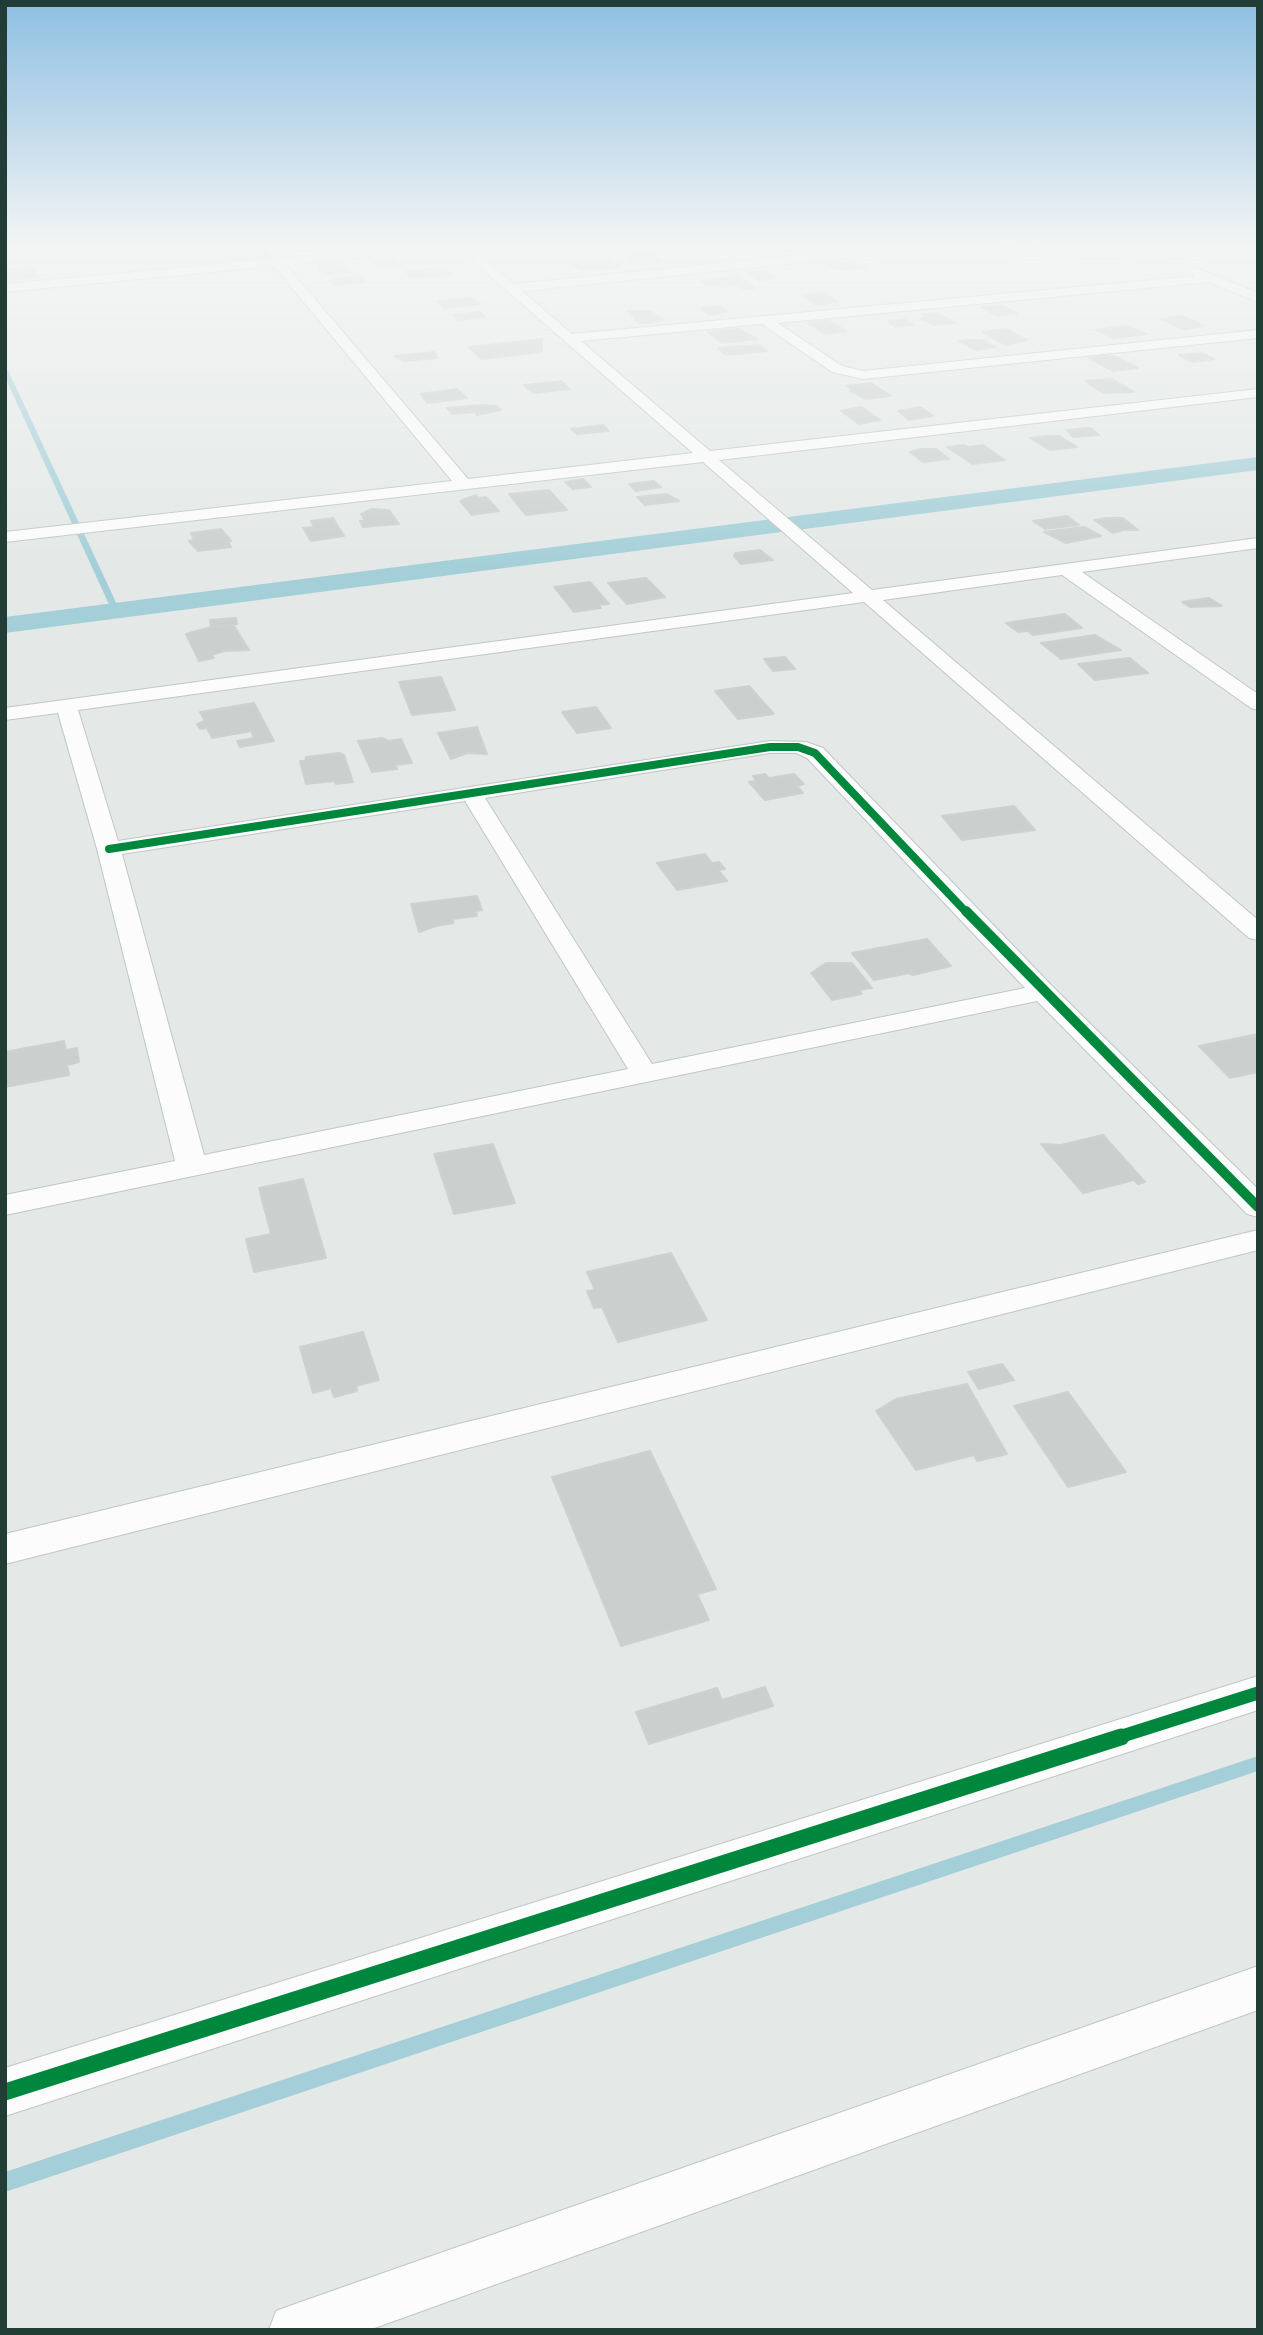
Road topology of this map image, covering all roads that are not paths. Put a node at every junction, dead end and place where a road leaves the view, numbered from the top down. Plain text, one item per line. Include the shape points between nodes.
1 (352, 352) edge
2 (586, 352) edge
3 (812, 352) edge
4 (1085, 352) edge
5 (1258, 393) edge
6 (705, 457) junction
7 (464, 485) junction
8 (5, 537) edge
9 (1258, 543) edge
10 (1065, 569) junction
11 (868, 596) junction
12 (1258, 704) edge
13 (66, 706) junction
14 (5, 714) edge
15 (471, 793) junction
16 (109, 849) junction
17 (1258, 933) edge
18 (1043, 992) junction
19 (645, 1074) junction
20 (192, 1167) junction
21 (5, 1205) edge
22 (1258, 1207) edge
23 (1258, 1240) edge
24 (5, 1549) edge
25 (1258, 1693) edge
26 (1258, 1988) edge
27 (5, 2092) edge
28 (295, 2330) edge

1 - 7 street
2 - 6 street
3 - 4 street via 837,369 863,375
5 - 6 street
6 - 7 street
6 - 11 street
7 - 8 street
9 - 10 street
10 - 11 street
10 - 12 street
11 - 13 street
11 - 17 street
13 - 14 street
13 - 16 street
15 - 16 street
15 - 18 street via 770,747 798,747 815,753
15 - 19 street
16 - 20 street
18 - 19 street
18 - 22 street
19 - 20 street
20 - 21 street
23 - 24 street
25 - 27 street
26 - 28 street

